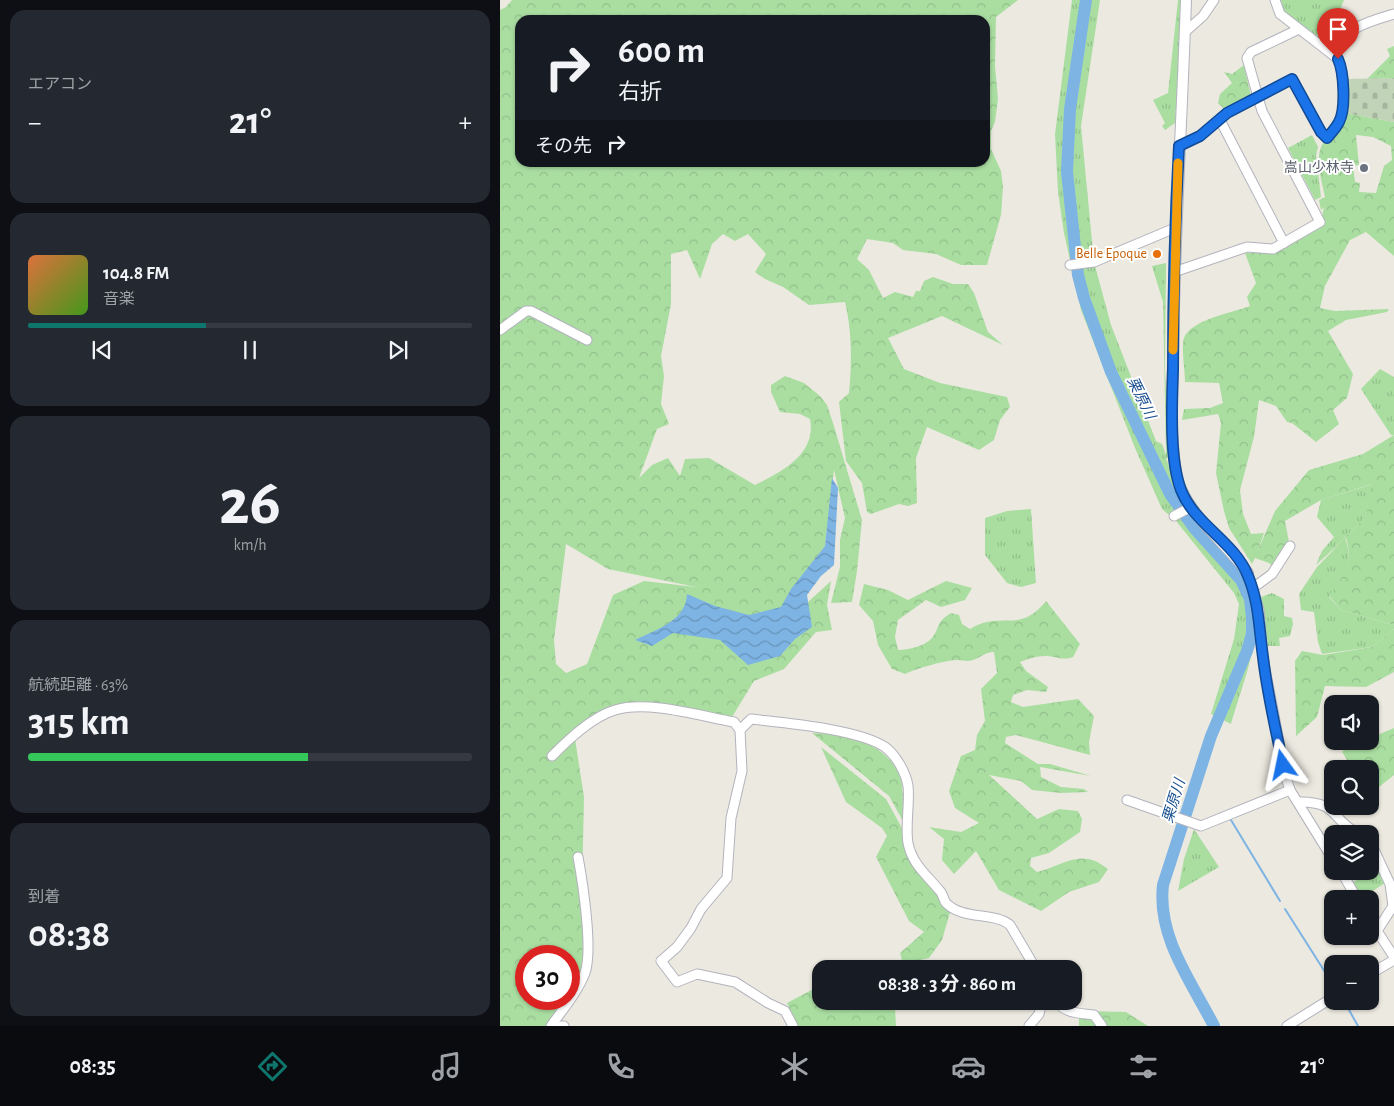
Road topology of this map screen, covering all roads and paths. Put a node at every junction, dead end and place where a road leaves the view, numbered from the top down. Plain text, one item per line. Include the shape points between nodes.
1 (1186, 0) edge
2 (1214, 0) edge
3 (1222, 0) edge
4 (1275, 0) edge
5 (1206, 10) junction
6 (1394, 14) edge
7 (1299, 29) junction
8 (1185, 32) junction
9 (1331, 53) junction
10 (1257, 97) junction
11 (1220, 120) junction
12 (1179, 146) junction
13 (1175, 228) junction
14 (1284, 243) junction
15 (1070, 265) dead end
16 (1174, 272) junction
17 (500, 330) edge
18 (587, 340) dead end
19 (1188, 508) junction
20 (1174, 516) dead end
21 (1290, 546) dead end
22 (1248, 574) joint
23 (1253, 588) junction
24 (740, 730) junction
25 (552, 756) dead end
26 (1290, 790) junction
27 (1127, 800) dead end
28 (1298, 802) junction
29 (1346, 825) edge
30 (1324, 845) edge
31 (578, 857) dead end
32 (1379, 860) edge
33 (1379, 928) edge
34 (1379, 934) edge
35 (1394, 958) edge
36 (1031, 960) edge
37 (1379, 968) edge
38 (1324, 1003) edge
39 (1040, 1010) edge
40 (1067, 1010) edge
41 (551, 1026) edge
42 (793, 1026) edge
43 (1029, 1026) edge
44 (1102, 1026) edge
45 (1287, 1026) edge

1 - 8 street
2 - 5 street
3 - 5 street
4 - 7 street via 1280,14
5 - 8 street
6 - 9 street via 1359,25 1345,35
7 - 9 street
7 - 10 street via 1251,52 1247,58
8 - 12 street
9 - 10 street via 1342,68 1343,113 1327,138 1292,79
10 - 11 street
10 - 14 street via 1320,222
11 - 12 street via 1200,136
11 - 14 street
12 - 13 street
13 - 15 street via 1086,264
13 - 16 street
14 - 16 street via 1274,249 1247,247
16 - 19 street via 1172,410 1175,461 1180,490
17 - 18 street via 526,311 531,311
19 - 20 street
19 - 22 street via 1234,554
21 - 23 street via 1272,574
22 - 23 street
23 - 26 street via 1259,610 1266,676
24 - 25 street via 734,722 672,711 646,707 616,710 599,717
24 - 36 street via 751,718 807,725 858,737 885,748 906,778 908,842 920,870 953,908 1010,924
24 - 42 street via 742,771 731,818 727,878 700,909 677,947 661,961 677,982 696,974 735,982 785,1011
26 - 27 street via 1201,826
26 - 28 street
28 - 29 street via 1320,803 1331,808
28 - 30 street
31 - 41 street via 588,962 580,985
32 - 33 street via 1390,884 1393,906
34 - 35 street
35 - 37 street
38 - 45 street
39 - 43 street
40 - 44 street via 1094,1015

